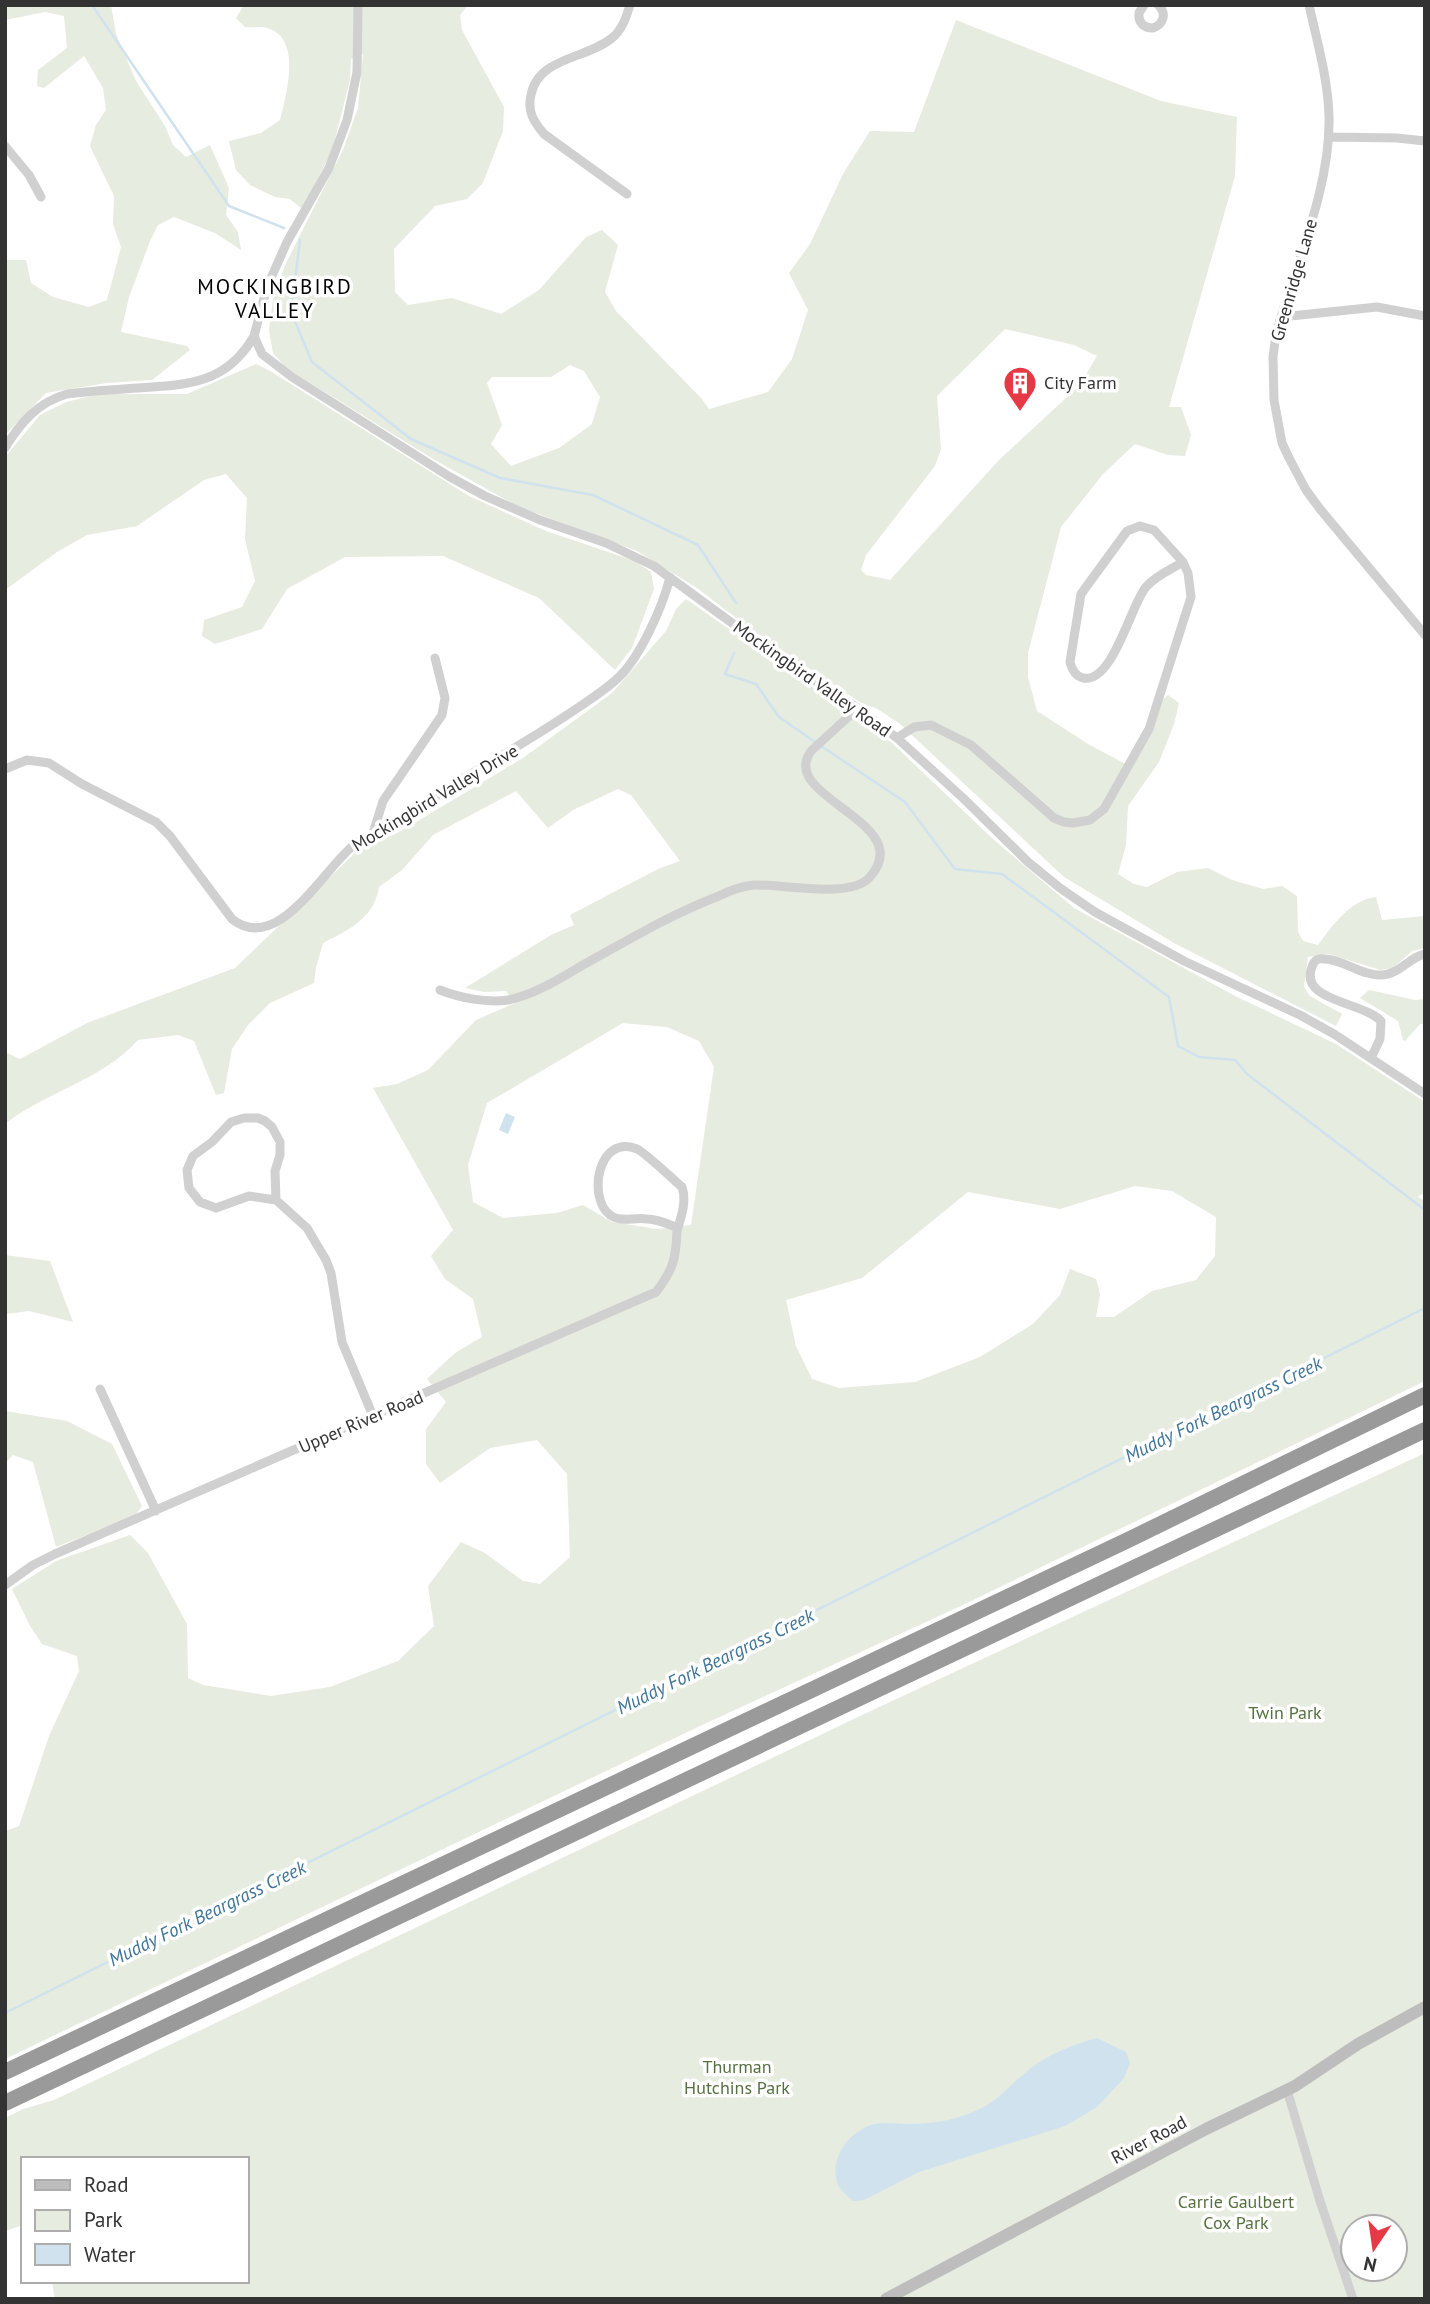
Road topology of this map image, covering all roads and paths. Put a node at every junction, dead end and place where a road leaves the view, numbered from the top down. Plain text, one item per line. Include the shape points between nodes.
1 (358, 5) edge
2 (630, 5) edge
3 (1158, 5) edge
4 (1308, 5) edge
5 (1140, 6) edge
6 (1329, 137) junction
7 (1425, 141) edge
8 (5, 146) edge
9 (627, 194) dead end
10 (41, 197) dead end
11 (1425, 316) edge
12 (1281, 317) junction
13 (254, 336) junction
14 (5, 448) edge
15 (1183, 562) junction
16 (670, 577) junction
17 (1425, 635) edge
18 (435, 658) dead end
19 (858, 708) junction
20 (897, 738) junction
21 (5, 769) edge
22 (373, 833) junction
23 (1425, 954) edge
24 (440, 990) dead end
25 (1371, 1058) junction
26 (1425, 1094) edge
27 (276, 1200) junction
28 (678, 1228) junction
29 (100, 1389) dead end
30 (1425, 1395) edge
31 (373, 1416) junction
32 (1425, 1430) edge
33 (156, 1511) junction
34 (5, 1585) edge
35 (1425, 2007) edge
36 (5, 2072) edge
37 (1287, 2090) junction
38 (5, 2104) edge
39 (886, 2299) edge
40 (1353, 2299) edge

1 - 13 street via 357,72 347,120 329,167 278,260
2 - 9 street via 624,23 610,40 542,74 529,107 544,134
3 - 5 street via 1163,19 1153,28 1140,22
4 - 6 street, Greenridge Lane via 1326,89
6 - 7 street
6 - 12 street, Greenridge Lane via 1320,192
8 - 10 street
11 - 12 street via 1377,307
12 - 17 street, Greenridge Lane via 1273,356 1274,400 1282,443 1320,509
13 - 14 street via 246,351 223,371 189,384 59,396 35,410
13 - 16 street, Mockingbird Valley Road via 262,354 292,377 450,477 519,512 632,554
15 - 15 street via 1154,530 1140,526 1127,531 1081,594 1070,662 1077,676 1094,676 1109,663 1137,599 1148,584
15 - 20 street via 1191,597 1149,729 1098,816 1081,823 1054,818 971,746 931,725 914,727
16 - 19 street, Mockingbird Valley Road via 788,664
16 - 22 street, Mockingbird Valley Drive via 641,648 603,692 395,825
18 - 22 street via 445,698 442,715 383,801
19 - 20 street, Mockingbird Valley Road
19 - 24 street via 817,745 804,766 812,783 878,843 880,860 860,885 836,890 750,886 719,895 541,988 509,999 453,996
20 - 25 street, Mockingbird Valley Road via 1060,888 1184,961 1300,1015
21 - 22 street, Mockingbird Valley Drive via 27,760 49,763 156,822 232,919 252,929 285,918 341,857
23 - 25 street via 1381,976 1328,959 1313,962 1310,981 1318,993 1374,1013 1381,1021 1380,1039
25 - 26 street, Mockingbird Valley Road
27 - 27 street via 275,1171 281,1146 272,1127 258,1118 231,1122 193,1156 187,1170 189,1188 200,1202 216,1208 249,1196
27 - 31 street via 307,1228 321,1249 331,1273 342,1342
28 - 28 street, Upper River Road via 685,1195 682,1187 638,1149 624,1146 605,1156 598,1177 601,1202 612,1217 646,1218
28 - 31 street, Upper River Road via 670,1273 656,1292
29 - 33 street
30 - 36 highway
31 - 33 street, Upper River Road
32 - 38 highway
33 - 34 street, Upper River Road via 33,1565
35 - 37 street, River Road
37 - 39 street, River Road
37 - 40 street

